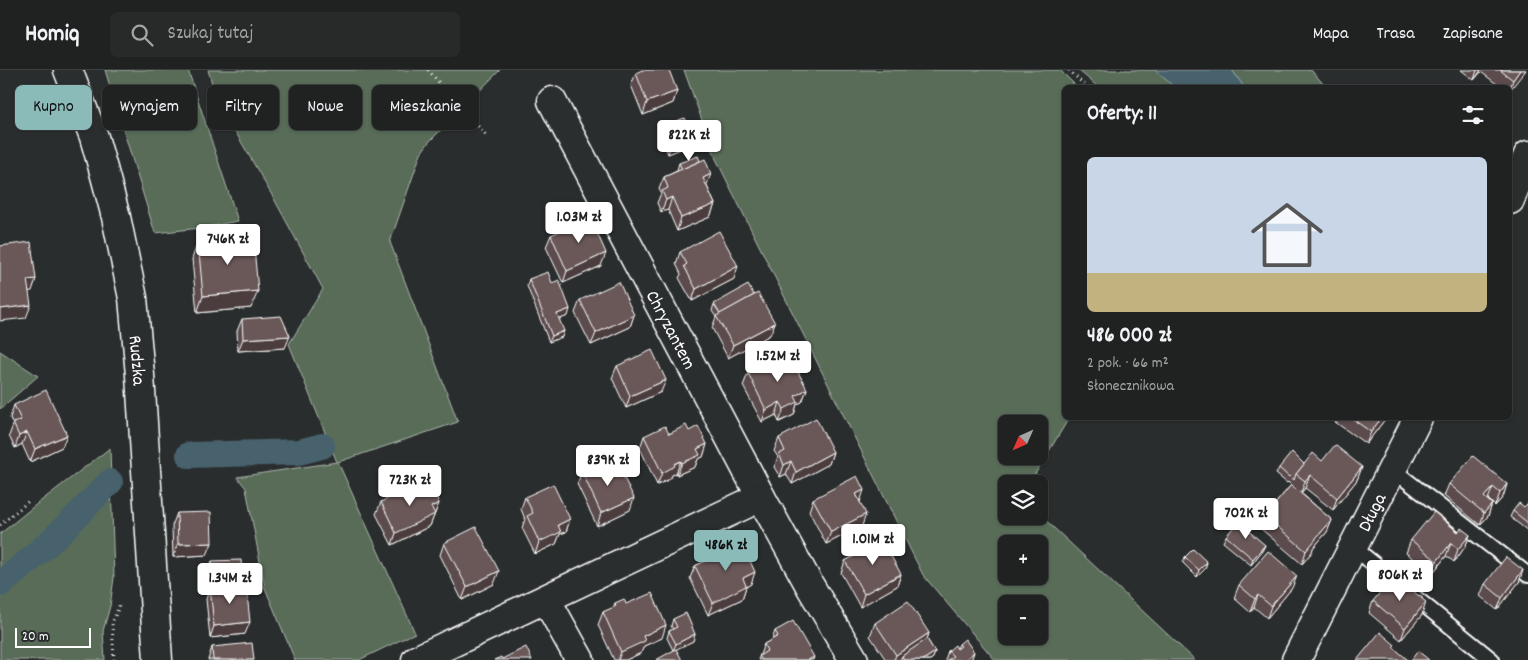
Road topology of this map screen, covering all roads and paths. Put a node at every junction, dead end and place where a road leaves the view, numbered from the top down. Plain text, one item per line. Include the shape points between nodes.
1 (68, 70) edge
2 (428, 70) edge
3 (1069, 70) edge
4 (1084, 85) edge
5 (552, 101) dead end
6 (486, 135) dead end
7 (1528, 155) edge
8 (1512, 195) edge
9 (1417, 420) edge
10 (1392, 470) junction
11 (761, 497) junction
12 (30, 500) dead end
13 (0, 525) edge
14 (1353, 547) junction
15 (1528, 575) edge
16 (546, 599) junction
17 (120, 604) dead end
18 (420, 659) edge
19 (114, 660) edge
20 (158, 660) edge
21 (580, 660) edge
22 (854, 660) edge
23 (1296, 660) edge
24 (1492, 660) edge

1 - 20 street, Rudzka via 104,172 133,298
2 - 6 path
3 - 4 path
5 - 11 street, Chryzantem
7 - 8 street
9 - 10 street, Długa
10 - 14 street, Długa
10 - 15 lane
11 - 16 street
11 - 22 street, Chryzantem
12 - 13 path
14 - 23 street, Długa
14 - 24 lane
16 - 18 street
16 - 21 street
17 - 19 path via 112,623

